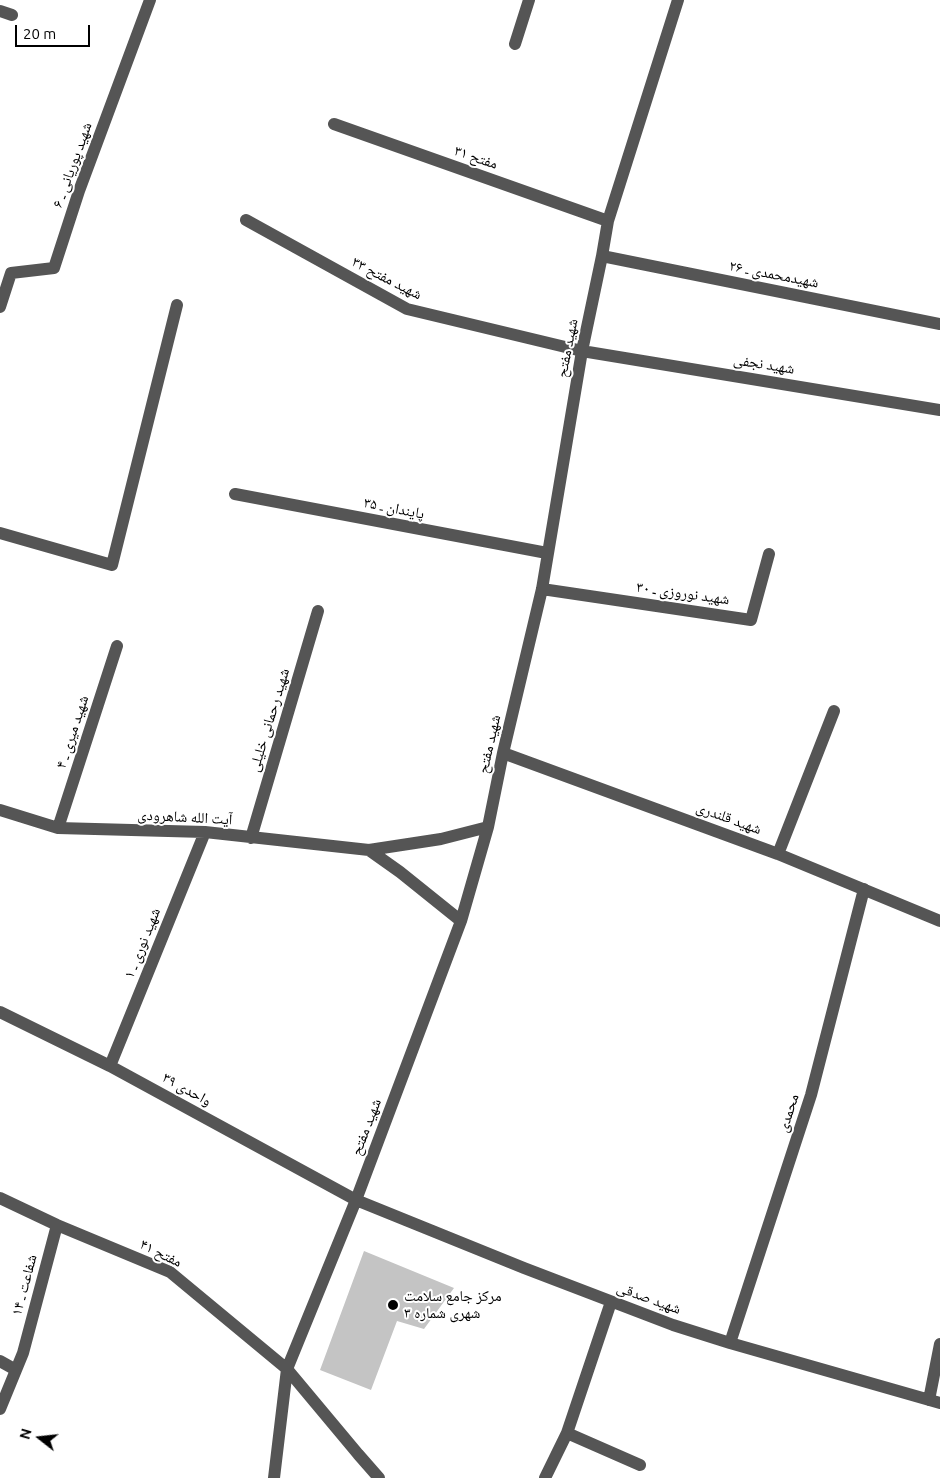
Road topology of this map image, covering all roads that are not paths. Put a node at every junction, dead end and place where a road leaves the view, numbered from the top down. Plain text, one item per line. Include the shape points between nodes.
1 (150, 0) edge
2 (529, 0) edge
3 (678, 0) edge
4 (515, 44) dead end
5 (334, 124) dead end
6 (246, 220) dead end
7 (608, 221) junction
8 (602, 256) junction
9 (177, 305) dead end
10 (0, 307) edge
11 (940, 324) edge
12 (582, 350) junction
13 (940, 410) edge
14 (235, 494) dead end
15 (0, 533) edge
16 (547, 553) junction
17 (769, 554) dead end
18 (542, 589) junction
19 (318, 611) dead end
20 (117, 646) dead end
21 (834, 711) dead end
22 (503, 753) junction
23 (0, 810) edge
24 (488, 827) junction
25 (58, 828) junction
26 (205, 832) junction
27 (251, 838) junction
28 (369, 850) junction
29 (778, 854) junction
30 (864, 889) junction
31 (461, 921) junction
32 (940, 921) edge
33 (0, 1012) edge
34 (110, 1066) junction
35 (0, 1198) edge
36 (356, 1200) junction
37 (57, 1224) junction
38 (611, 1302) junction
39 (730, 1342) junction
40 (940, 1344) edge
41 (0, 1361) edge
42 (287, 1369) junction
43 (16, 1370) junction
44 (934, 1401) edge
45 (0, 1409) edge
46 (567, 1433) junction
47 (640, 1465) dead end
48 (274, 1478) edge
49 (379, 1478) edge
50 (545, 1478) edge

1 - 10 street, شهید پوریانی ـ ۶ via 54,268 11,273
2 - 4 street
3 - 7 street, شهید مفتح
5 - 7 street, مفتح ۳۱
6 - 12 street, شهید مفتح ۳۳ via 407,309
7 - 8 street, شهید مفتح
8 - 11 street, شهیدمحمدی ـ ۲۶
8 - 12 street, شهید مفتح
9 - 15 street via 112,565
12 - 13 street, شهید نجفی
12 - 16 street, شهید مفتح
14 - 16 street, پایندان ـ ۳۵
16 - 18 street, شهید مفتح
17 - 18 street, شهید نوروزی ـ ۳۰ via 751,620
18 - 22 street, شهید مفتح
19 - 27 street, شهید رحمانی خلیلی
20 - 25 street, شهید میری ـ ۴
21 - 29 street
22 - 24 street, شهید مفتح
22 - 29 street, شهید قلندری
23 - 25 street, آیت الله شاهرودی
24 - 28 street
24 - 31 street, شهید مفتح
25 - 26 street, آیت الله شاهرودی
26 - 27 street, آیت الله شاهرودی
26 - 34 street, شهید نوری ـ ۱
27 - 28 street, آیت الله شاهرودی
28 - 31 street
29 - 30 street, شهید قلندری
30 - 32 street, شهید قلندری
30 - 39 street, محمدی via 811,1095
31 - 36 street, شهید مفتح
33 - 34 street, واحدی ۳۹
34 - 36 street, واحدی ۳۹
35 - 37 street, مفتح ۴۱
36 - 38 street, شهید صدقی
36 - 42 street, شهید مفتح
37 - 42 street, مفتح ۴۱ via 170,1272
37 - 43 street, شفاعت ـ ۱۴
38 - 39 street, شهید صدقی
38 - 46 street
39 - 44 street, شهید صدقی
40 - 44 street
41 - 43 street
42 - 48 street, شهید مفتح
42 - 49 street, مفتح ۴۱
43 - 45 street, شفاعت ـ ۱۴
46 - 47 street
46 - 50 street

